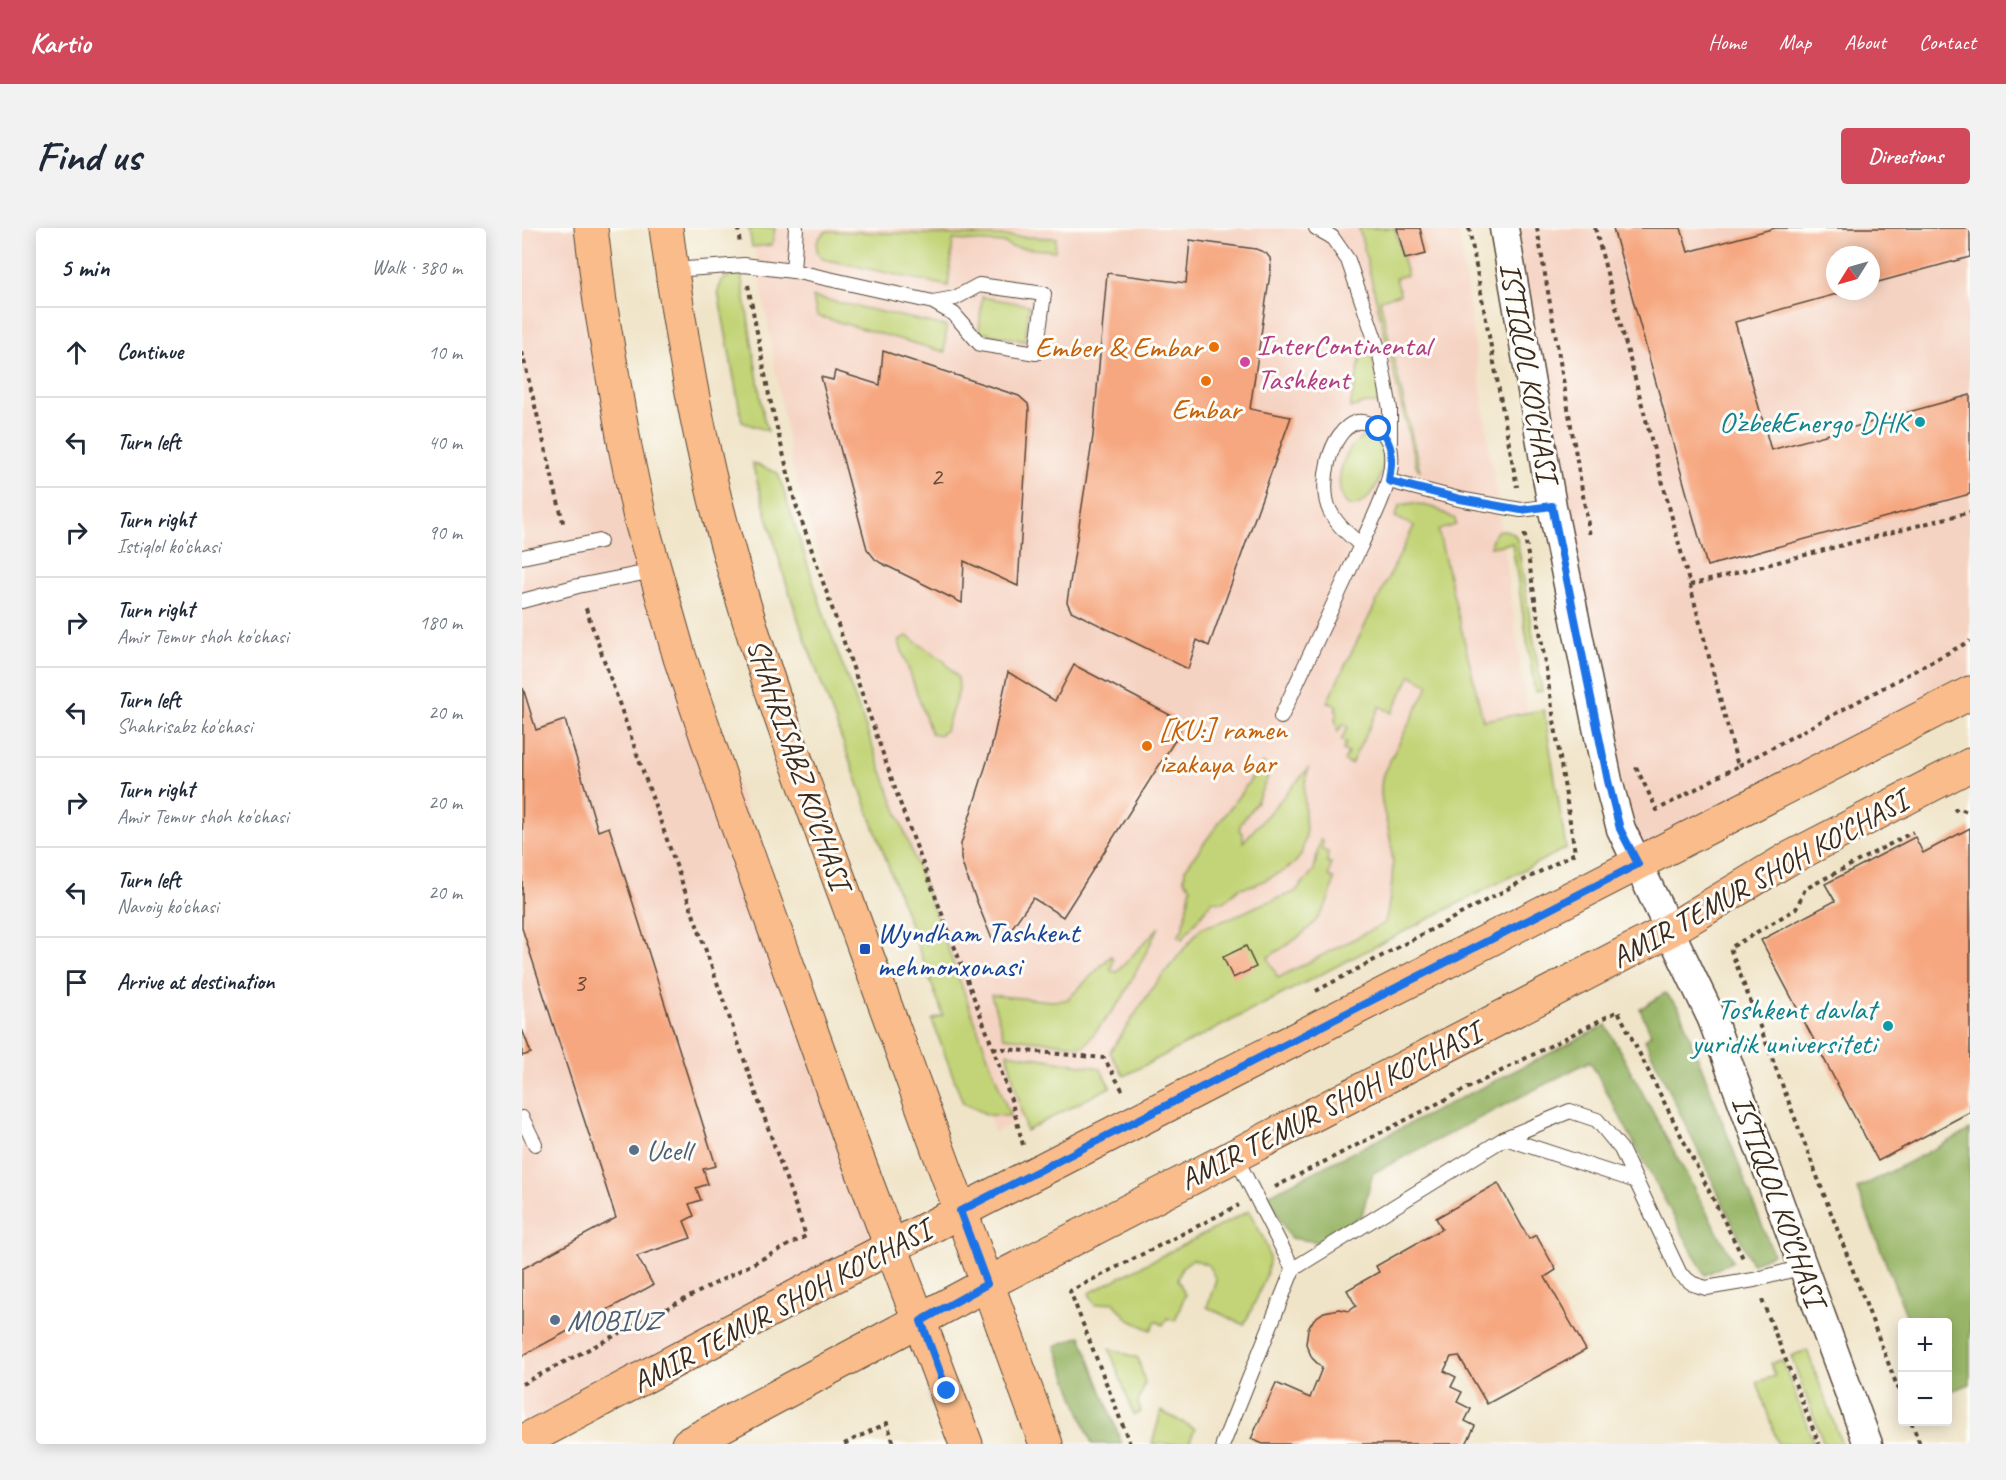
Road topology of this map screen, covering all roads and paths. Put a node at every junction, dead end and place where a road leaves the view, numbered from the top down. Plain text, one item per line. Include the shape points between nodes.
1 (591, 228) edge
2 (666, 228) edge
3 (738, 228) edge
4 (796, 228) edge
5 (1316, 228) edge
6 (1469, 228) edge
7 (1504, 228) edge
8 (1537, 228) edge
9 (1595, 228) edge
10 (744, 265) junction
11 (672, 270) junction
12 (793, 272) junction
13 (933, 302) junction
14 (522, 352) edge
15 (524, 368) edge
16 (1390, 442) junction
17 (1389, 481) junction
18 (1552, 506) junction
19 (1521, 510) junction
20 (1970, 512) edge
21 (600, 541) dead end
22 (1591, 543) dead end
23 (1361, 545) junction
24 (569, 546) junction
25 (522, 557) edge
26 (654, 571) junction
27 (1690, 585) junction
28 (578, 586) junction
29 (522, 601) edge
30 (1970, 641) edge
31 (1970, 693) edge
32 (1281, 717) dead end
33 (1633, 761) dead end
34 (1970, 765) edge
35 (1738, 766) junction
36 (1970, 813) edge
37 (1948, 814) dead end
38 (1917, 830) dead end
39 (1575, 853) dead end
40 (1638, 864) junction
41 (1670, 930) junction
42 (993, 1048) junction
43 (1124, 1094) dead end
44 (522, 1118) edge
45 (1505, 1138) junction
46 (535, 1144) dead end
47 (1023, 1147) dead end
48 (1235, 1156) junction
49 (1636, 1181) junction
50 (1256, 1197) junction
51 (960, 1211) junction
52 (892, 1247) junction
53 (1803, 1267) junction
54 (1293, 1269) junction
55 (1754, 1280) junction
56 (987, 1284) junction
57 (921, 1321) junction
58 (522, 1384) edge
59 (1898, 1389) edge
60 (1913, 1426) edge
61 (522, 1442) edge
62 (688, 1444) edge
63 (844, 1444) edge
64 (894, 1444) edge
65 (966, 1444) edge
66 (1046, 1444) edge
67 (1130, 1444) edge
68 (1223, 1444) edge
69 (1819, 1444) edge
70 (1868, 1444) edge
71 (1920, 1444) edge

1 - 26 main road via 625,447
2 - 11 main road, SHAHRISABZ KO'CHASI
3 - 10 path
4 - 12 lane
5 - 16 lane via 1332,237 1348,260 1380,354 1390,409
6 - 19 path
7 - 18 street, ISTIQLOL KO'CHASI
8 - 22 path
9 - 27 path
10 - 11 lane
10 - 12 lane
10 - 42 path via 769,396 795,502 904,814
11 - 51 main road, SHAHRISABZ KO'CHASI via 699,431 755,638
12 - 13 lane
13 - 13 lane via 954,314 980,344 1036,353 1044,294 979,285 955,298
14 - 15 path
15 - 24 path
16 - 17 lane
16 - 23 lane via 1379,429 1357,422 1344,429 1332,449 1325,486 1328,508
17 - 19 lane
17 - 23 lane
18 - 19 lane
18 - 40 street, ISTIQLOL KO'CHASI via 1608,781 1620,829
19 - 39 path
20 - 27 path
21 - 24 lane
23 - 32 lane
24 - 25 lane
26 - 28 lane
26 - 52 main road via 726,794
27 - 35 path
28 - 29 lane
28 - 58 path via 806,1236
30 - 35 path
31 - 40 main road, AMIR TEMUR SHOH KO'CHASI
33 - 35 path via 1657,810
34 - 41 main road, AMIR TEMUR SHOH KO'CHASI via 1788,859
36 - 37 path via 1958,808
38 - 59 path via 1805,889 1796,909 1730,948
40 - 41 street, ISTIQLOL KO‘CHASI
40 - 51 main road, AMIR TEMUR SHOH KO'CHASI
41 - 48 main road, AMIR TEMUR SHOH KO'CHASI
41 - 53 street, ISTIQLOL KO‘CHASI via 1712,1019
42 - 43 path via 1104,1058
42 - 47 path
44 - 46 lane
45 - 49 lane
45 - 49 lane via 1570,1111 1596,1120 1621,1149
45 - 54 lane
48 - 50 lane
48 - 56 main road, AMIR TEMUR SHOH KO'CHASI
49 - 55 lane via 1680,1274 1706,1288
50 - 54 lane
50 - 55 path via 1618,1011
50 - 67 path via 1070,1291
51 - 52 main road, AMIR TEMUR SHOH KO'CHASI
51 - 56 main road, SHAHRISABZ KO'CHASI
52 - 57 main road
52 - 61 main road, AMIR TEMUR SHOH KO'CHASI
53 - 55 lane
53 - 70 street, ISTIQLOL KO‘CHASI
54 - 68 lane
55 - 69 path
56 - 57 main road, AMIR TEMUR SHOH KO'CHASI
56 - 66 main road, SHAHRISABZ KO'CHASI
57 - 62 main road, AMIR TEMUR SHOH KO'CHASI
57 - 65 main road
60 - 71 path
63 - 64 path via 887,1423

